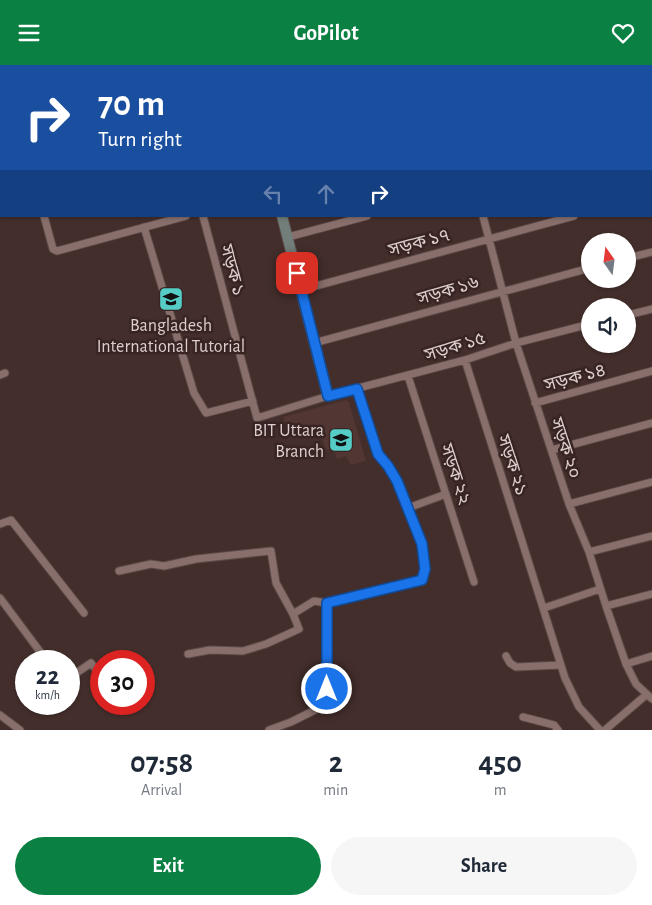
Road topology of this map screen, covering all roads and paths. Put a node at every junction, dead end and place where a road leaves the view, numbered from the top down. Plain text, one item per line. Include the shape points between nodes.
1 (44, 217) edge
2 (182, 217) edge
3 (203, 217) edge
4 (282, 217) edge
5 (363, 217) edge
6 (483, 217) edge
7 (570, 217) edge
8 (144, 227) junction
9 (288, 237) junction
10 (488, 239) junction
11 (652, 252) edge
12 (636, 256) edge
13 (581, 270) edge
14 (302, 290) junction
15 (503, 290) junction
16 (652, 309) edge
17 (636, 313) edge
18 (581, 326) edge
19 (314, 343) junction
20 (516, 343) junction
21 (465, 360) junction
22 (652, 371) edge
23 (408, 376) junction
24 (357, 389) junction
25 (328, 396) junction
26 (253, 401) junction
27 (535, 403) junction
28 (258, 417) joint
29 (652, 423) edge
30 (552, 450) junction
31 (652, 482) edge
32 (446, 494) junction
33 (569, 504) junction
34 (408, 508) junction
35 (0, 524) edge
36 (652, 536) edge
37 (589, 552) junction
38 (118, 571) dead end
39 (474, 582) dead end
40 (600, 589) junction
41 (652, 594) edge
42 (0, 598) edge
43 (327, 603) junction
44 (606, 606) junction
45 (544, 608) junction
46 (84, 613) dead end
47 (293, 614) junction
48 (39, 650) edge
49 (188, 654) dead end
50 (506, 656) dead end
51 (652, 656) edge
52 (626, 664) junction
53 (561, 665) junction
54 (649, 697) edge
55 (0, 715) edge
56 (523, 717) dead end
57 (20, 730) edge
58 (269, 730) edge
59 (558, 730) edge
60 (600, 730) edge
61 (605, 730) edge

1 - 8 street via 55,251
2 - 8 street
3 - 26 street, সড়ক ১
4 - 9 street
5 - 9 street
6 - 10 street, সড়ক ২০
7 - 10 street, সড়ক ১৭
8 - 26 street via 194,393 206,413
9 - 14 street
10 - 14 street, সড়ক ১৭
10 - 15 street, সড়ক ২০
11 - 12 street
13 - 15 street, সড়ক ১৬
14 - 19 street
15 - 19 street, সড়ক ১৬
15 - 20 street, সড়ক ২০
16 - 17 street
18 - 20 street, সড়ক ১৫
19 - 25 street
20 - 21 street, সড়ক ১৫
20 - 27 street, সড়ক ২০
21 - 23 street, সড়ক ১৫
21 - 45 street, সড়ক ২১
22 - 27 street, সড়ক ১৪
23 - 24 street, সড়ক ১৫
23 - 32 street, সড়ক ২২
24 - 25 street, সড়ক ১৫
24 - 34 street via 378,454 397,481
25 - 28 street, সড়ক ১৫
26 - 28 street, সড়ক ১
27 - 30 street, সড়ক ২০
29 - 30 street
30 - 33 street, সড়ক ২০
31 - 33 street
32 - 34 street
32 - 39 street, সড়ক ২২
33 - 37 street, সড়ক ২০
34 - 43 street via 422,544 425,569 422,580
35 - 46 street via 11,520
36 - 37 street
37 - 40 street, সড়ক ২০
38 - 47 street via 151,564 164,566 271,551 276,583
40 - 44 street, সড়ক ২০
40 - 45 street
41 - 44 street
42 - 48 street
43 - 47 street via 314,601
43 - 58 street via 327,704 291,723
44 - 52 street, সড়ক ২০
45 - 53 street, সড়ক ২১
47 - 49 street via 299,629 266,644 243,651 210,650
50 - 53 street via 516,667
51 - 52 street
52 - 54 street, সড়ক ২০ via 636,684
53 - 60 street, সড়ক ২১ via 579,707
54 - 61 street
55 - 57 street
56 - 59 street via 554,725

